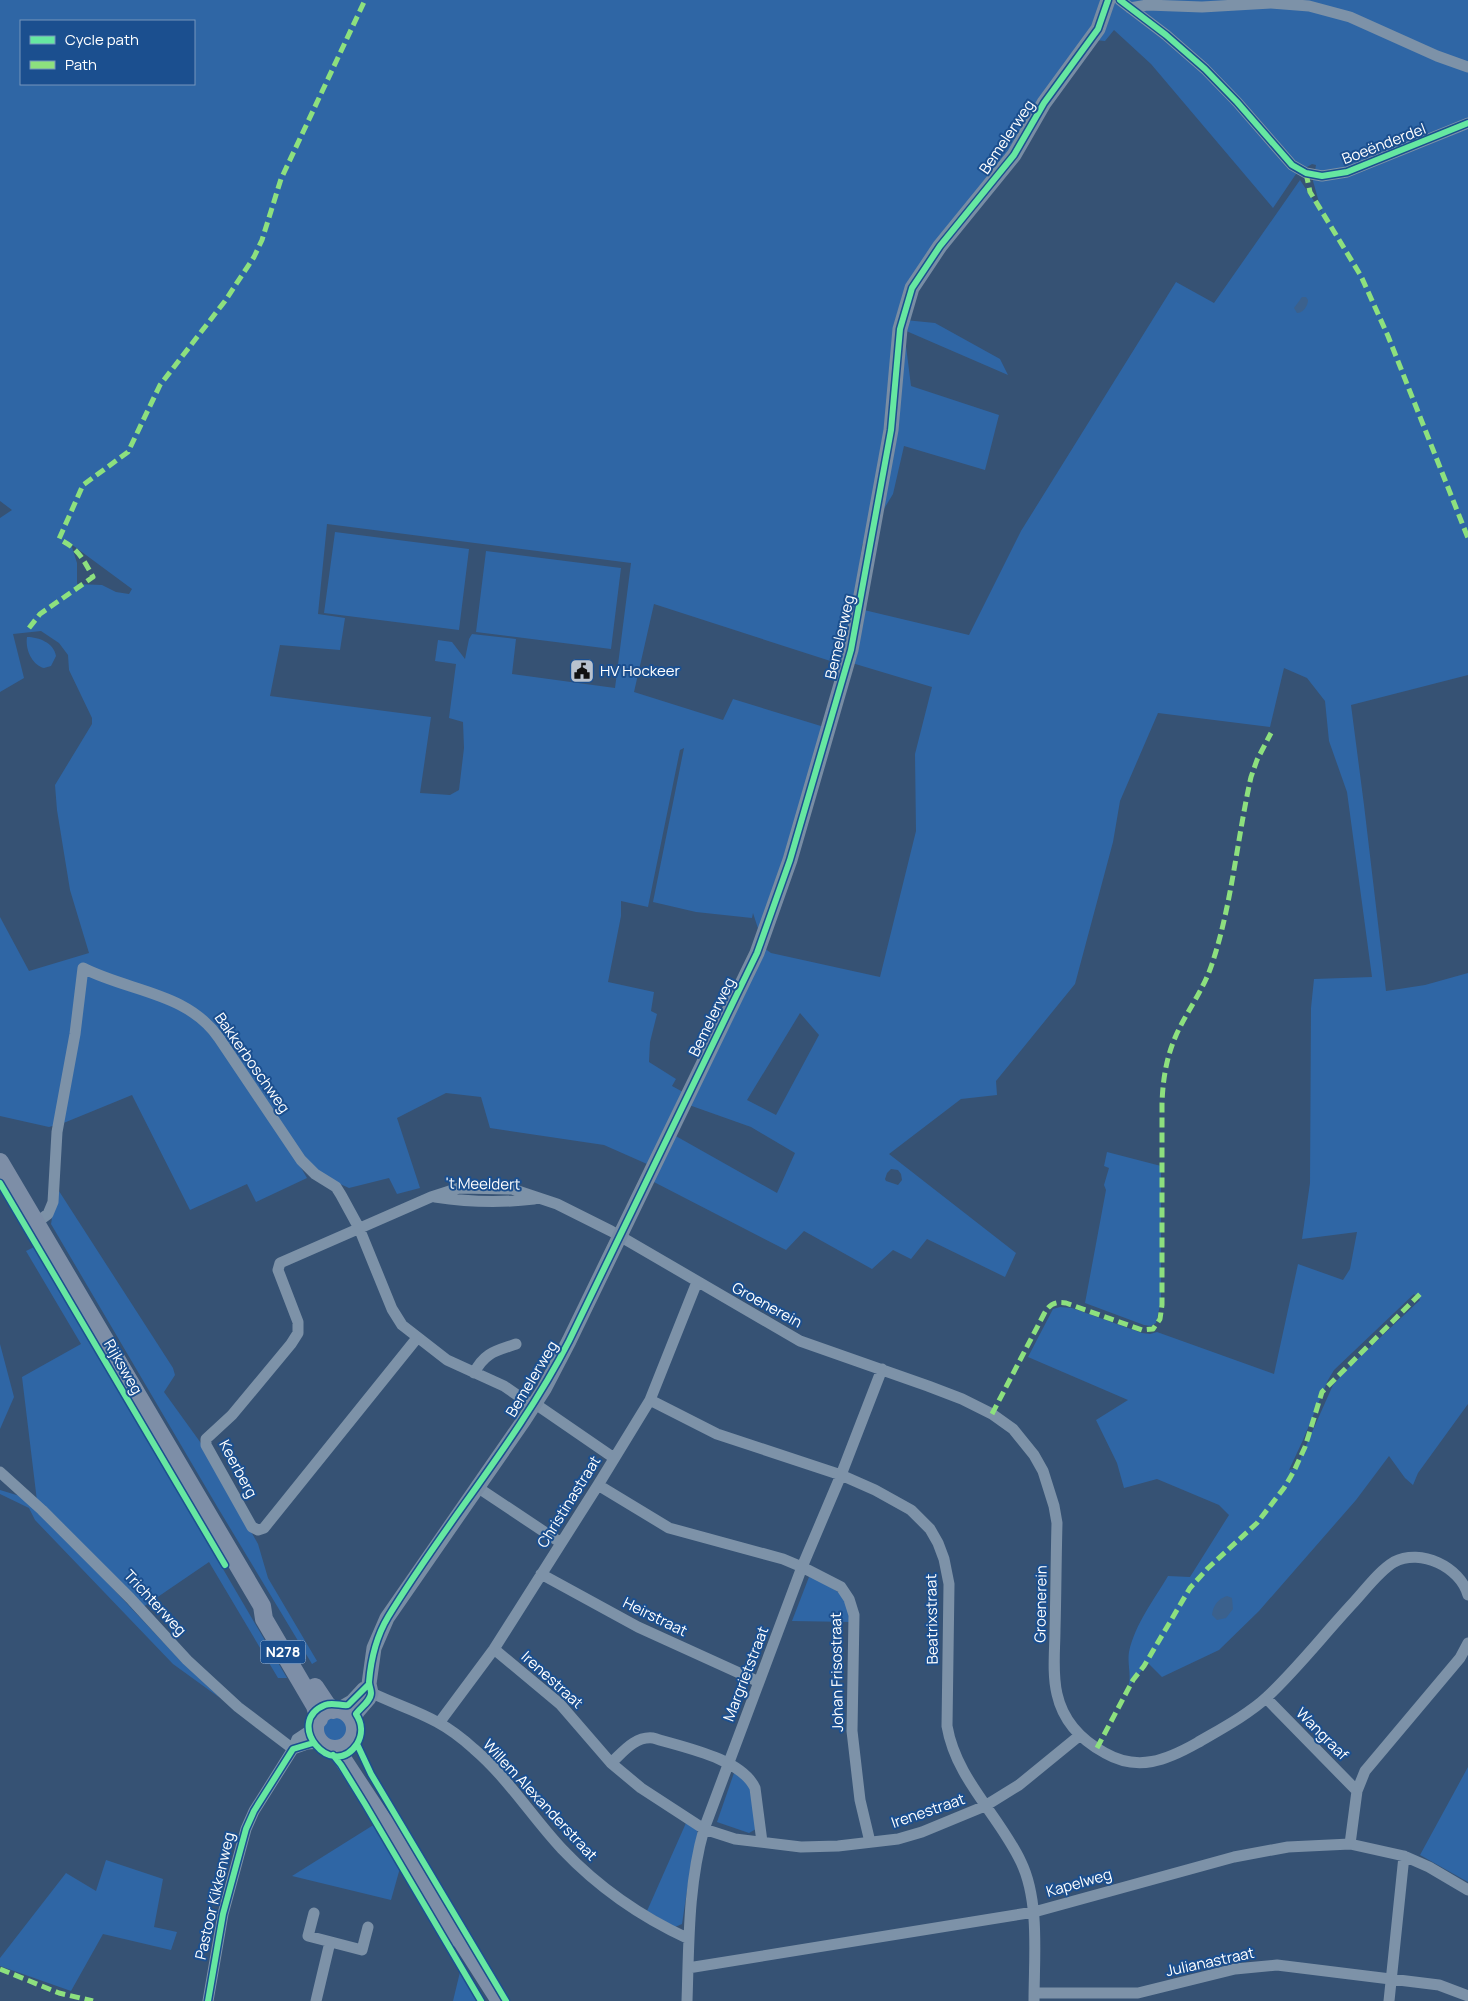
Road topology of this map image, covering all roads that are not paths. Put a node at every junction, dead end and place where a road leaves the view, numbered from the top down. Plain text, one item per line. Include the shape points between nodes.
1 (1108, 0) edge
2 (1120, 0) edge
3 (1130, 8) junction
4 (1468, 67) edge
5 (1468, 123) edge
6 (0, 1162) edge
7 (36, 1223) junction
8 (359, 1228) junction
9 (620, 1236) junction
10 (697, 1282) junction
11 (417, 1338) junction
12 (516, 1344) dead end
13 (882, 1368) junction
14 (474, 1373) junction
15 (650, 1400) junction
16 (534, 1405) junction
17 (614, 1458) junction
18 (0, 1472) edge
19 (841, 1475) junction
20 (598, 1485) junction
21 (477, 1487) junction
22 (561, 1543) junction
23 (802, 1567) junction
24 (541, 1574) junction
25 (1468, 1595) edge
26 (1468, 1643) edge
27 (494, 1648) junction
28 (759, 1682) junction
29 (368, 1689) junction
30 (1266, 1698) junction
31 (353, 1723) joint
32 (439, 1723) junction
33 (330, 1728) junction
34 (1079, 1736) junction
35 (293, 1750) junction
36 (611, 1763) junction
37 (728, 1763) junction
38 (1357, 1791) junction
39 (985, 1806) junction
40 (704, 1829) junction
41 (762, 1842) junction
42 (870, 1842) junction
43 (1350, 1844) junction
44 (1404, 1856) junction
45 (1468, 1890) edge
46 (1034, 1912) junction
47 (314, 1913) dead end
48 (368, 1926) dead end
49 (456, 1937) junction
50 (689, 1939) junction
51 (330, 1942) junction
52 (688, 1968) junction
53 (1392, 1979) junction
54 (1468, 1996) edge
55 (1034, 1997) edge
56 (208, 2001) edge
57 (316, 2001) edge
58 (490, 2001) edge
59 (500, 2001) edge
60 (687, 2001) edge
61 (1389, 2001) edge

1 - 9 street, Bemelerweg via 1098,30 1055,88 1014,155 940,246 909,296 900,329 887,452 852,650 793,851 757,953
2 - 3 street
3 - 4 street via 1271,3 1309,6 1350,17
3 - 5 street, Boeënderdel via 1186,52 1221,85 1289,162 1306,173 1322,176 1347,172
6 - 7 main road, Rijksweg / N278
7 - 8 street, Bakkerboschweg via 48,1214 53,1202 57,1132 83,968 174,1001 204,1020 301,1160 336,1188
7 - 33 main road, Rijksweg / N278 via 262,1606 264,1619
8 - 9 street, 't Meeldert via 431,1197 503,1201 536,1198 557,1204
8 - 11 street, Bakkerboschweg via 397,1318
8 - 11 street, Keerberg via 280,1263 278,1270 298,1322 298,1333 241,1405 206,1439 206,1446 252,1527 264,1528
9 - 10 street, Groenerein
9 - 16 street, Bemelerweg
10 - 13 street, Groenerein via 800,1341
10 - 15 street, Christinastraat
11 - 14 street, Bakkerboschweg via 447,1360
12 - 14 street via 489,1354
13 - 19 street, Margrietstraat
13 - 34 street, Groenerein via 992,1414 1013,1429 1043,1471 1057,1523 1056,1692 1066,1719
14 - 16 street, Bakkerboschweg via 504,1386
15 - 17 street, Christinastraat
15 - 19 street, Beatrixstraat via 717,1434
16 - 17 street, Bemelerweg
16 - 21 street, Bemelerweg
17 - 20 street, Christinastraat
18 - 35 street, Trichterweg via 130,1598 187,1660 238,1707
19 - 23 street, Margrietstraat
19 - 39 street, Beatrixstraat via 911,1510 930,1529 938,1543 948,1584 950,1740 963,1773
20 - 22 street, Christinastraat
20 - 23 street, Johan Frisostraat via 669,1528 784,1559
21 - 22 street
21 - 29 street, Bemelerweg via 384,1625 374,1648
22 - 24 street, Christinastraat
23 - 28 street, Margrietstraat
23 - 42 street, Johan Frisostraat via 841,1587 854,1615 852,1731 860,1800
24 - 27 street, Christinastraat
24 - 28 street, Heirstraat via 638,1627
25 - 30 street, Groenerein via 1458,1576 1446,1567 1428,1559 1409,1558 1394,1562
26 - 38 street via 1460,1658 1365,1771
27 - 32 street, Christinastraat
27 - 36 street, Irenestraat via 560,1704
28 - 37 street, Margrietstraat
29 - 31 street, Bemelerweg via 369,1698 357,1712
29 - 32 street, Willem Alexanderstraat
29 - 33 street
30 - 34 street, Groenerein via 1223,1728 1160,1761 1136,1763 1114,1759
30 - 38 street, Wangraaf
31 - 33 main road via 354,1731
32 - 50 street, Willem Alexanderstraat via 493,1767 562,1849 593,1879 644,1916
33 - 35 street, Pastoor Kikkenweg via 296,1740
33 - 49 main road, Rijksweg / N278
34 - 39 street, Irenestraat via 1019,1784
35 - 56 street, Pastoor Kikkenweg via 246,1829 223,1914
36 - 37 street via 638,1739 646,1737
36 - 40 street, Irenestraat
37 - 40 street, Margrietstraat
37 - 41 street via 752,1781
38 - 43 street
39 - 42 street, Irenestraat via 922,1832
39 - 46 street, Beatrixstraat via 1021,1862 1027,1875
40 - 41 street, Irenestraat via 735,1839
40 - 50 street, Margrietstraat via 697,1854
41 - 42 street, Irenestraat via 801,1847
43 - 44 street, Kapelweg
43 - 46 street, Kapelweg via 1288,1847 1234,1857
44 - 45 street, Kapelweg
44 - 53 street
46 - 52 street, Kapelweg
46 - 55 street, Beatrixstraat
47 - 51 street via 308,1936
48 - 51 street via 362,1950
49 - 58 main road, Rijksweg / N278 via 456,1943
49 - 59 main road, Rijksweg / N278
50 - 52 street, Margrietstraat
51 - 57 street
52 - 60 street, Margrietstraat
53 - 54 street, Julianastraat via 1439,1985
53 - 55 street, Julianastraat via 1277,1965 1235,1969 1138,1993
53 - 61 street

